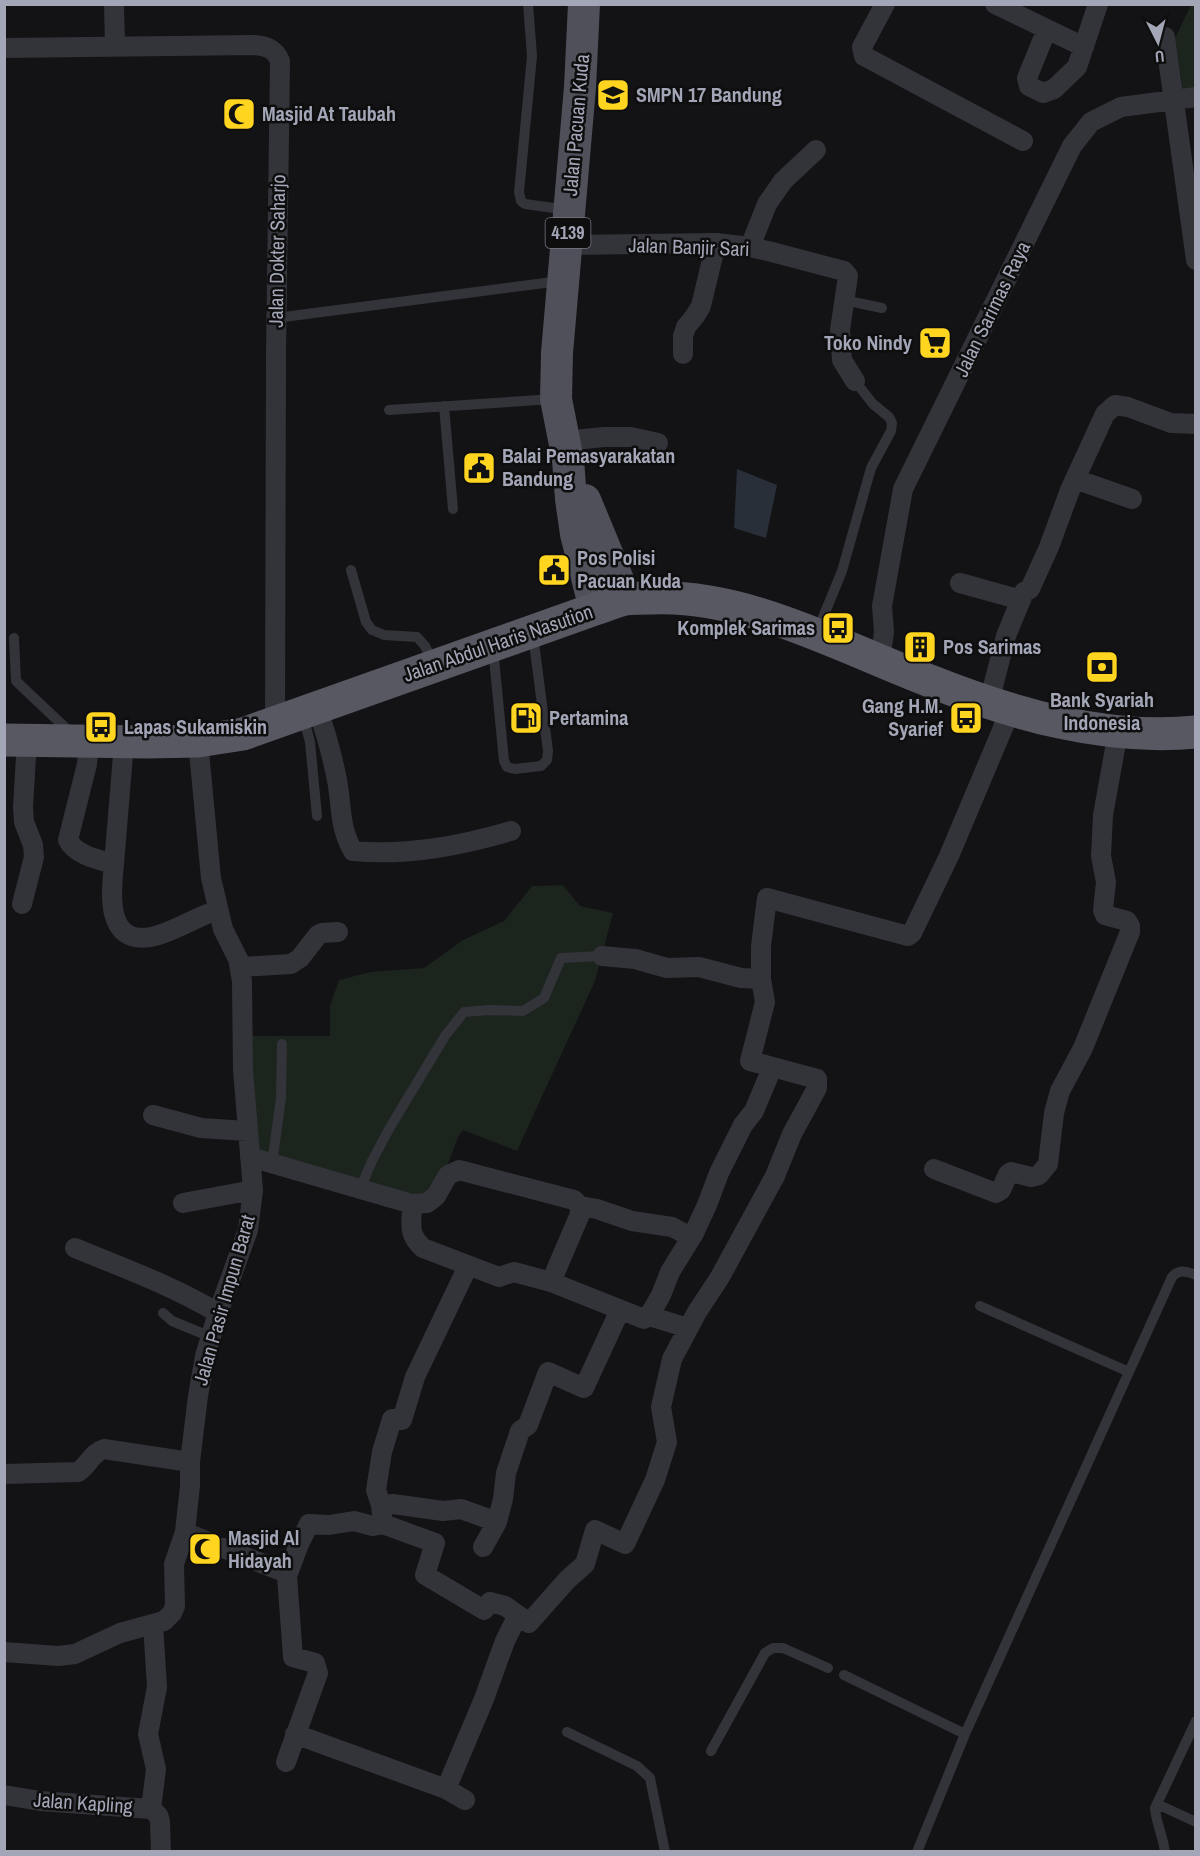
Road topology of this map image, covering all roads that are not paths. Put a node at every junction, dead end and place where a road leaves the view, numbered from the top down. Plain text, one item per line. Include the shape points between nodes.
1 (114, 4) edge
2 (528, 4) edge
3 (584, 4) edge
4 (885, 4) edge
5 (995, 4) edge
6 (1098, 4) edge
7 (1047, 29) junction
8 (1165, 37) dead end
9 (115, 46) junction
10 (1084, 47) junction
11 (4, 48) edge
12 (1196, 96) edge
13 (1173, 99) junction
14 (1023, 141) dead end
15 (816, 150) dead end
16 (569, 210) junction
17 (716, 243) junction
18 (567, 245) junction
19 (750, 247) junction
20 (1196, 260) edge
21 (563, 280) junction
22 (844, 300) junction
23 (882, 308) dead end
24 (276, 318) junction
25 (683, 354) dead end
26 (855, 381) joint
27 (556, 399) junction
28 (444, 406) junction
29 (389, 410) dead end
30 (1196, 424) edge
31 (658, 443) dead end
32 (923, 449) junction
33 (566, 451) junction
34 (1075, 479) junction
35 (1132, 499) dead end
36 (453, 509) dead end
37 (351, 570) dead end
38 (960, 583) dead end
39 (626, 599) junction
40 (1021, 600) junction
41 (595, 609) junction
42 (532, 631) junction
43 (816, 634) junction
44 (14, 638) dead end
45 (492, 645) junction
46 (882, 647) junction
47 (434, 665) junction
48 (1000, 705) junction
49 (298, 715) junction
50 (1118, 732) junction
51 (1196, 732) edge
52 (16, 740) edge
53 (198, 741) junction
54 (84, 742) junction
55 (124, 743) junction
56 (317, 816) dead end
57 (511, 831) dead end
58 (114, 864) junction
59 (22, 904) dead end
60 (207, 914) dead end
61 (338, 932) dead end
62 (602, 956) joint
63 (240, 967) junction
64 (761, 979) junction
65 (282, 1044) dead end
66 (772, 1068) junction
67 (153, 1115) dead end
68 (248, 1131) junction
69 (250, 1157) junction
70 (272, 1164) junction
71 (934, 1169) dead end
72 (253, 1190) junction
73 (360, 1190) junction
74 (183, 1203) dead end
75 (412, 1204) junction
76 (580, 1206) junction
77 (691, 1237) junction
78 (75, 1248) dead end
79 (468, 1266) junction
80 (1196, 1275) edge
81 (551, 1282) junction
82 (980, 1306) dead end
83 (620, 1310) junction
84 (163, 1313) dead end
85 (218, 1313) junction
86 (649, 1316) junction
87 (688, 1328) junction
88 (211, 1337) junction
89 (1129, 1372) junction
90 (190, 1462) junction
91 (4, 1474) edge
92 (382, 1515) junction
93 (497, 1522) junction
94 (483, 1547) dead end
95 (223, 1548) tunnel mouth
96 (287, 1576) junction
97 (518, 1615) junction
98 (153, 1624) junction
99 (4, 1652) edge
100 (828, 1668) dead end
101 (844, 1675) dead end
102 (1196, 1721) edge
103 (567, 1732) dead end
104 (295, 1734) junction
105 (965, 1734) junction
106 (711, 1751) dead end
107 (286, 1762) dead end
108 (446, 1789) junction
109 (4, 1795) edge
110 (465, 1800) dead end
111 (1157, 1804) junction
112 (151, 1809) junction
113 (1196, 1822) edge
114 (161, 1851) edge
115 (664, 1851) edge
116 (917, 1851) edge
117 (1165, 1851) edge

1 - 9 street
2 - 16 lane via 532,56 519,192 525,204
3 - 16 main road, Jalan Pacuan Kuda / 4139
4 - 14 street via 862,47 864,56
5 - 7 street
6 - 10 street
7 - 10 street
7 - 10 street via 1027,78 1029,86 1043,93 1054,89 1077,67
8 - 13 street
9 - 11 street, Jalan Dokter Saharjo
9 - 24 street, Jalan Dokter Saharjo via 254,45 277,54 280,61
12 - 13 street, Jalan Sarimas Raya
13 - 20 street
13 - 32 street, Jalan Sarimas Raya via 1121,107 1091,122 1072,146
15 - 19 street via 783,181 767,204
16 - 18 main road, Jalan Pacuan Kuda / 4139
17 - 18 street, Jalan Banjir Sari
17 - 19 street, Jalan Banjir Sari
17 - 25 street via 701,306 683,336
18 - 21 main road, Jalan Pacuan Kuda / 4139
19 - 22 street, Jalan Banjir Sari via 844,271 848,276
21 - 24 lane
21 - 27 main road, Jalan Pacuan Kuda / 4139
22 - 23 lane
22 - 26 street via 842,360
24 - 49 street, Jalan Dokter Saharjo
26 - 43 lane via 888,417 891,430 871,468 842,571
27 - 28 lane
27 - 33 main road, Jalan Pacuan Kuda / 4139
28 - 29 lane
28 - 36 lane
30 - 34 street via 1171,423 1115,405 1105,414
31 - 33 street via 604,437
32 - 46 street via 894,608
32 - 46 street, Jalan Sarimas Raya via 903,489 882,606
33 - 39 main road, Jalan Pacuan Kuda / 4139
33 - 41 main road, Jalan Pacuan Kuda / 4139 via 576,534
34 - 35 street
34 - 40 street via 1049,548
37 - 47 lane via 366,622 372,630 384,635 417,637
38 - 40 street
39 - 41 highway, Jalan Abdul Haris Nasution
39 - 43 highway, Jalan Abdul Haris Nasution via 667,597 701,601
40 - 48 street via 1006,636
41 - 42 highway, Jalan Abdul Haris Nasution
42 - 45 highway, Jalan Abdul Haris Nasution
42 - 45 lane via 548,751 541,766 515,769 507,767 504,761
43 - 46 highway, Jalan Abdul Haris Nasution
44 - 54 lane via 16,681
45 - 47 highway, Jalan Abdul Haris Nasution
46 - 48 highway, Jalan Abdul Haris Nasution via 932,682
47 - 49 highway, Jalan Abdul Haris Nasution
48 - 50 highway, Jalan Abdul Haris Nasution
48 - 64 street via 950,856 912,933 902,936 767,898
49 - 53 highway, Jalan Abdul Haris Nasution via 243,734
49 - 56 lane via 310,742
49 - 57 street via 327,733 345,837 353,851 380,854 435,849
50 - 51 highway, Jalan Abdul Haris Nasution
50 - 71 street via 1103,815 1103,910 1105,915 1127,921 1130,932 1083,1048 1060,1091 1048,1164 1040,1175 1031,1177 1011,1172 996,1193
52 - 54 highway, Jalan Abdul Haris Nasution
52 - 59 street via 24,822 34,857
53 - 55 highway, Jalan Abdul Haris Nasution
53 - 63 street, Jalan Pasir Impun Barat via 211,878 223,929
54 - 55 highway, Jalan Abdul Haris Nasution
54 - 58 street via 87,765 68,840 86,855
55 - 58 street
58 - 60 street via 114,916 127,933 153,937
61 - 63 street via 318,935 300,958 291,963
62 - 64 street via 635,959 667,968 699,967
62 - 73 lane via 561,958 544,998 523,1011 464,1012 445,1036 389,1129
63 - 68 street, Jalan Pasir Impun Barat
64 - 66 street via 765,1002 750,1061
65 - 70 lane via 281,1098
66 - 77 street
66 - 87 street via 817,1079 818,1088 792,1134 770,1186
67 - 68 street via 201,1128
68 - 69 street, Jalan Pasir Impun Barat
69 - 70 street
69 - 72 street, Jalan Pasir Impun Barat
70 - 73 street
72 - 74 street
72 - 85 street, Jalan Pasir Impun Barat via 248,1230
73 - 75 street
75 - 76 street via 427,1203 448,1175 459,1170 574,1200
75 - 79 street via 414,1240 423,1248
76 - 77 street via 632,1221 672,1227
76 - 81 street
77 - 86 street
78 - 85 street via 160,1283
79 - 81 street via 499,1277 513,1272
79 - 92 street via 415,1377 402,1420 392,1419 377,1474
80 - 89 lane via 1182,1271 1172,1277
81 - 83 street
82 - 89 lane
83 - 86 street via 644,1319
83 - 93 street via 584,1388 548,1372 528,1425 520,1431 506,1473
84 - 88 lane via 172,1321
85 - 88 street, Jalan Pasir Impun Barat
86 - 87 street
87 - 97 street via 672,1359 662,1407 667,1442 625,1544 595,1530 585,1564 530,1623
88 - 90 street, Jalan Pasir Impun Barat via 198,1396
89 - 105 lane
90 - 91 street via 104,1449 96,1451 78,1472
90 - 98 street, Jalan Pasir Impun Barat via 188,1533 174,1564 175,1606 164,1621
92 - 93 street via 393,1504 443,1511 461,1509
92 - 96 street via 373,1526 354,1521 309,1524
92 - 97 street via 435,1543 425,1575 484,1610 490,1602
93 - 94 street
95 - 96 street
96 - 104 street via 293,1657 315,1663 318,1673
97 - 108 street
98 - 99 street, Jalan Pasir Impun Barat via 68,1656
98 - 112 street via 156,1687 148,1734 156,1769
100 - 106 lane via 783,1648 765,1653
101 - 105 lane
102 - 111 lane
103 - 115 lane via 637,1766 650,1778
104 - 107 street
104 - 108 street
105 - 116 lane
108 - 110 street
109 - 112 street, Jalan Kapling
111 - 113 lane
111 - 117 lane via 1156,1821
112 - 114 street, Jalan Kapling via 160,1821

